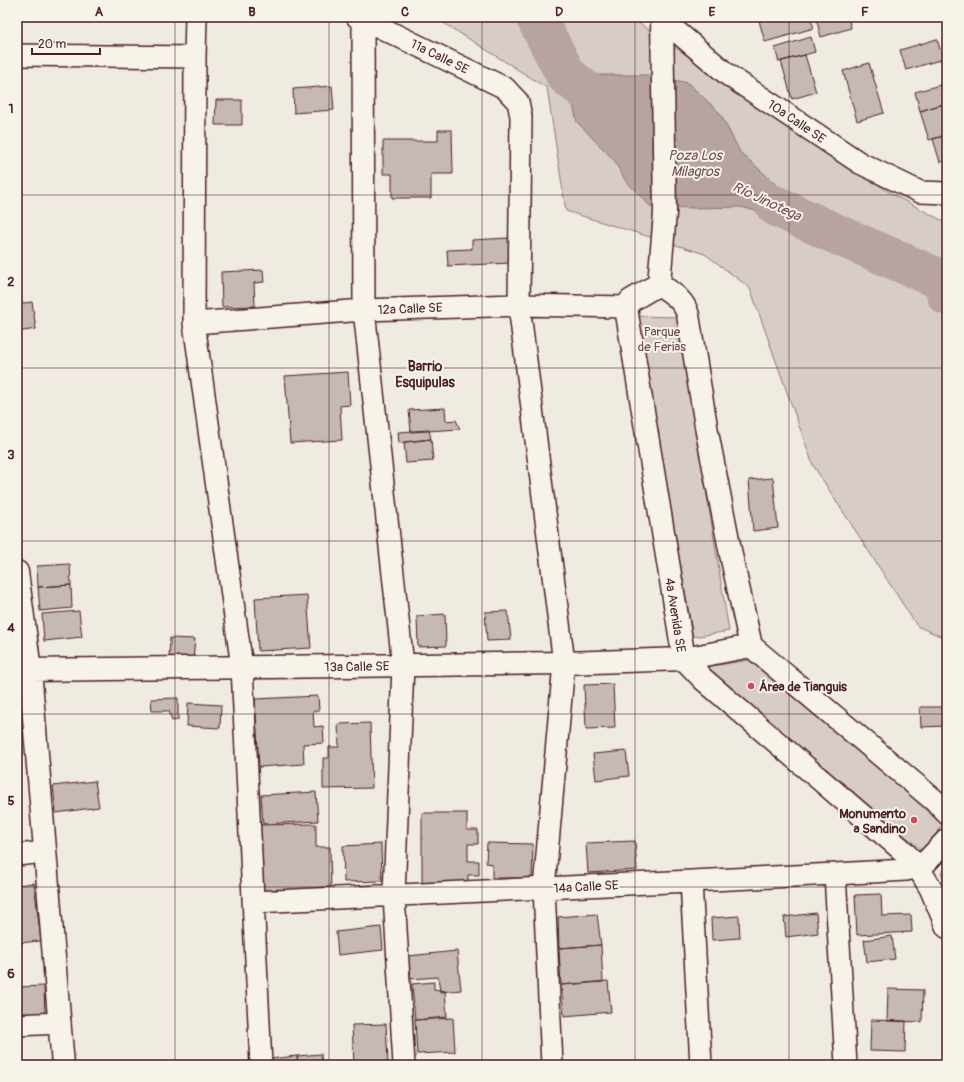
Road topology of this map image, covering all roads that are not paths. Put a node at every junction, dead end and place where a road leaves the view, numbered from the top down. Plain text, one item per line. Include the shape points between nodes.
1 (196, 17) edge
2 (360, 18) edge
3 (662, 18) edge
4 (17, 55) edge
5 (195, 57) junction
6 (947, 193) edge
7 (659, 284) junction
8 (519, 305) junction
9 (627, 307) junction
10 (364, 310) junction
11 (194, 323) junction
12 (17, 572) edge
13 (751, 646) junction
14 (684, 659) junction
15 (564, 663) junction
16 (403, 665) junction
17 (242, 667) junction
18 (30, 670) junction
19 (947, 813) edge
20 (947, 840) edge
21 (45, 852) junction
22 (17, 854) edge
23 (918, 867) junction
24 (835, 874) junction
25 (691, 881) junction
26 (544, 888) junction
27 (394, 895) junction
28 (254, 902) junction
29 (947, 927) edge
30 (60, 1023) junction
31 (17, 1025) edge
32 (63, 1065) edge
33 (261, 1065) edge
34 (404, 1065) edge
35 (552, 1065) edge
36 (701, 1065) edge
37 (846, 1065) edge

1 - 5 street
2 - 8 street, 11a Calle SE via 505,88 518,102 521,116
2 - 10 street
3 - 6 street, 10a Calle SE via 728,75 860,163 920,192
3 - 7 street via 665,213
4 - 5 street
5 - 11 street
7 - 9 street via 630,301
7 - 13 street via 681,300 686,307 707,432
8 - 9 street, 12a Calle SE
8 - 10 street, 12a Calle SE
8 - 15 street
9 - 14 street, 4a Avenida SE
10 - 11 street, 12a Calle SE
10 - 16 street
11 - 17 street
12 - 18 street
13 - 14 street, 13a Calle SE
13 - 19 street
14 - 15 street, 13a Calle SE
14 - 23 street, 4a Avenida SE via 703,679 901,849
15 - 16 street, 13a Calle SE
15 - 26 street
16 - 17 street, 13a Calle SE
16 - 27 street
17 - 18 street, 13a Calle SE
17 - 28 street
18 - 21 street
20 - 23 street
21 - 22 street
21 - 30 street
23 - 24 street, 14a Calle SE
23 - 29 street, 4a Avenida SE via 931,889
24 - 25 street, 14a Calle SE
24 - 37 street
25 - 26 street, 14a Calle SE
25 - 36 street
26 - 27 street, 14a Calle SE
26 - 35 street
27 - 28 street, 14a Calle SE
27 - 34 street
28 - 33 street
30 - 31 street
30 - 32 street

